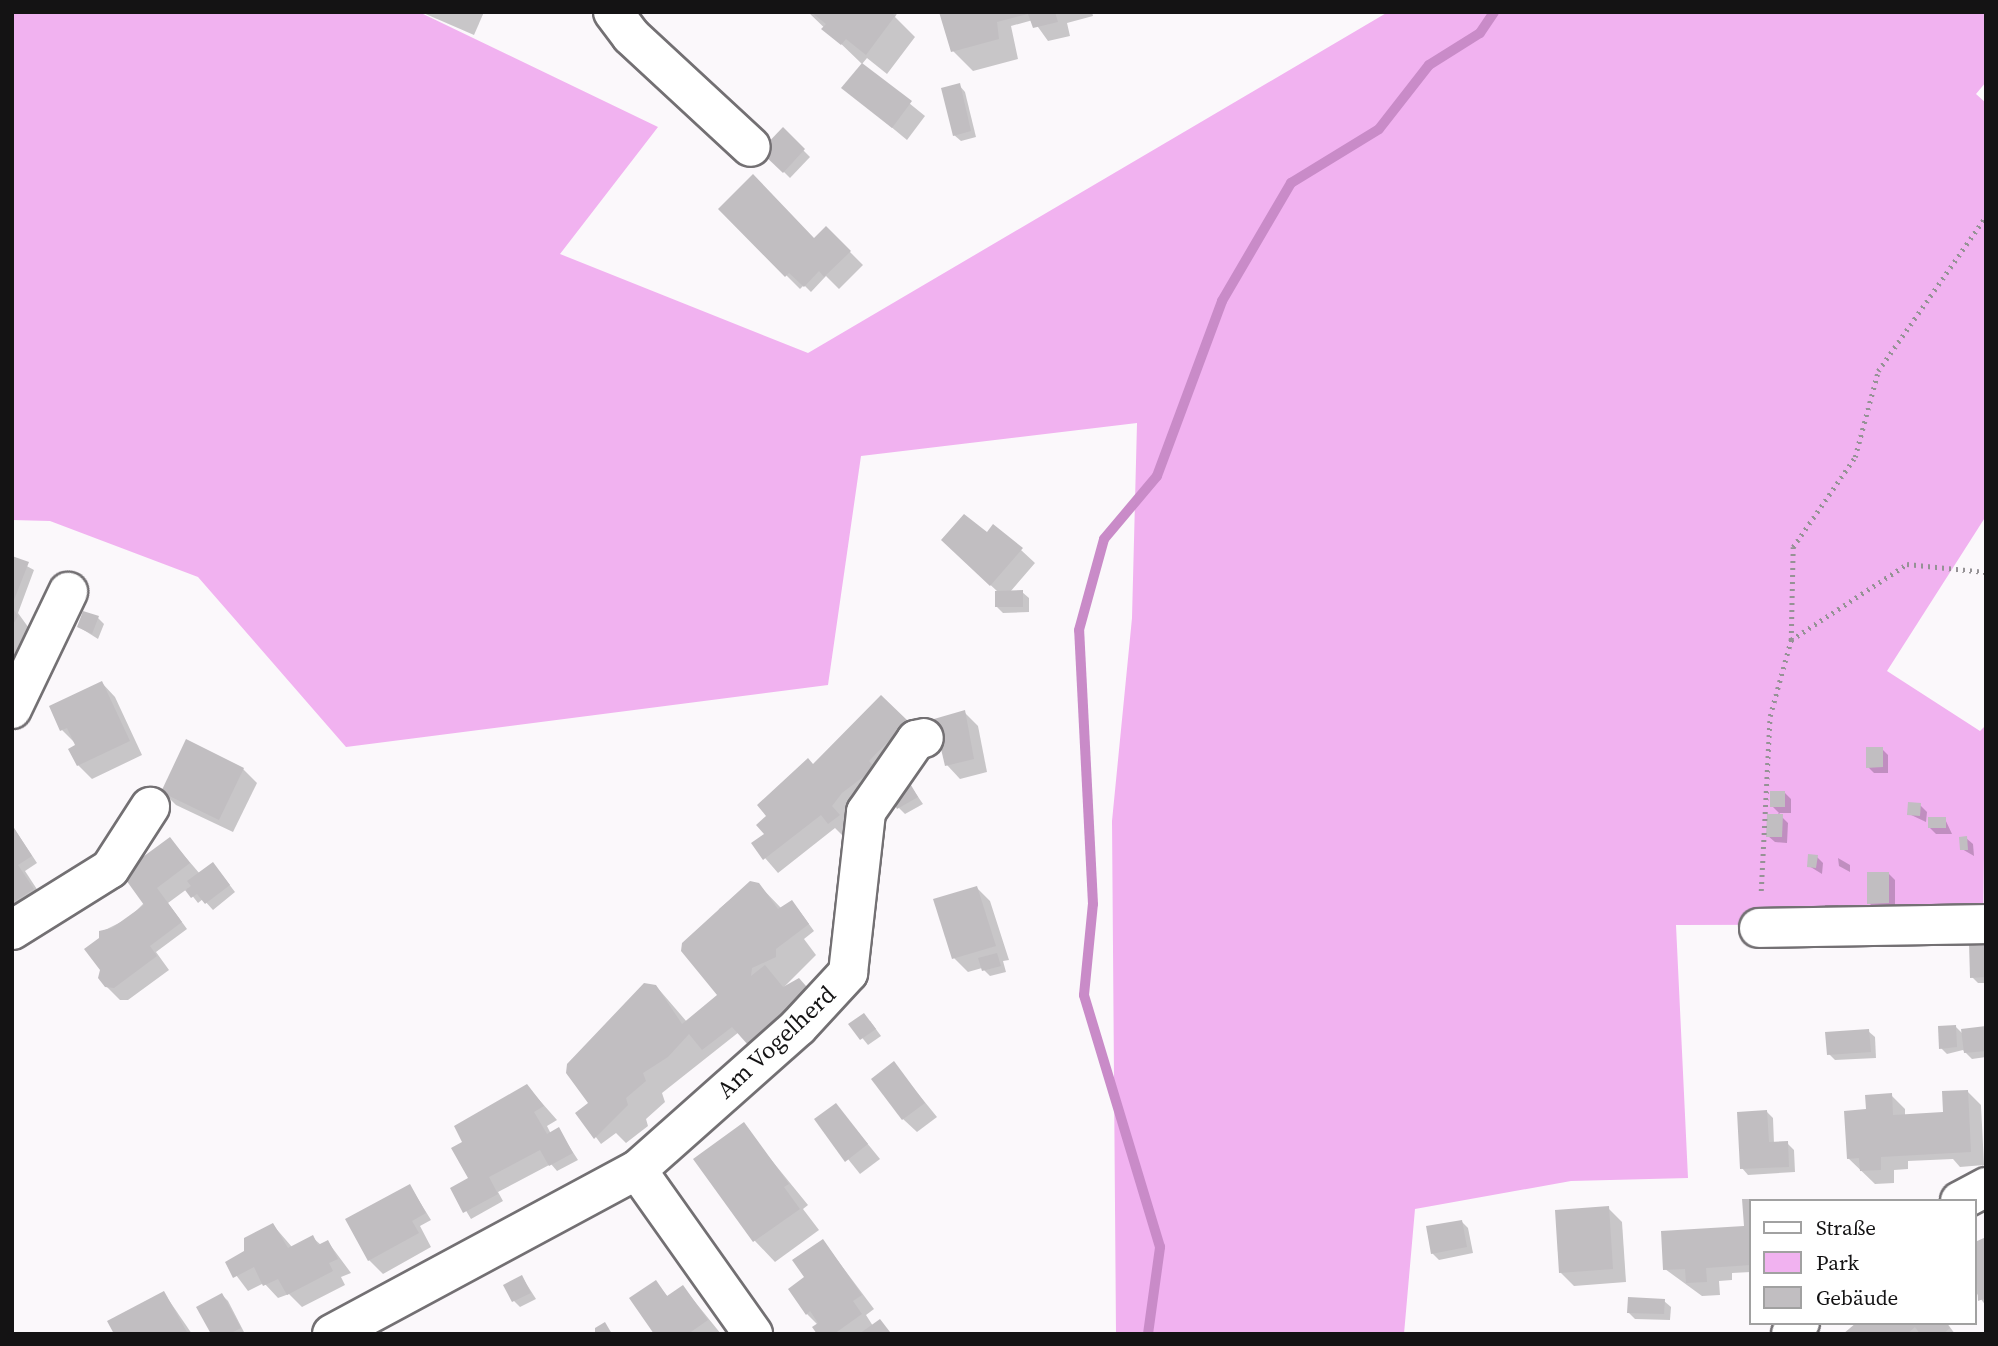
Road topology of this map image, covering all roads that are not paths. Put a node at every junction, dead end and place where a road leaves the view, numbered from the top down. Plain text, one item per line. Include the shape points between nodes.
1 (613, 12) edge
2 (751, 147) dead end
3 (68, 592) dead end
4 (12, 709) edge
5 (924, 738) dead end
6 (150, 807) dead end
7 (1986, 924) edge
8 (1759, 928) road end
9 (12, 930) edge
10 (637, 1170) junction
11 (1986, 1187) edge
12 (1964, 1199) edge
13 (332, 1334) edge
14 (753, 1334) edge

1 - 2 street via 631,36
3 - 4 street
5 - 10 street, Am Vogelherd via 916,740 866,811 848,973 798,1027
6 - 9 street via 110,869
7 - 8 street
10 - 13 street, Am Vogelherd
10 - 14 street
11 - 12 street

